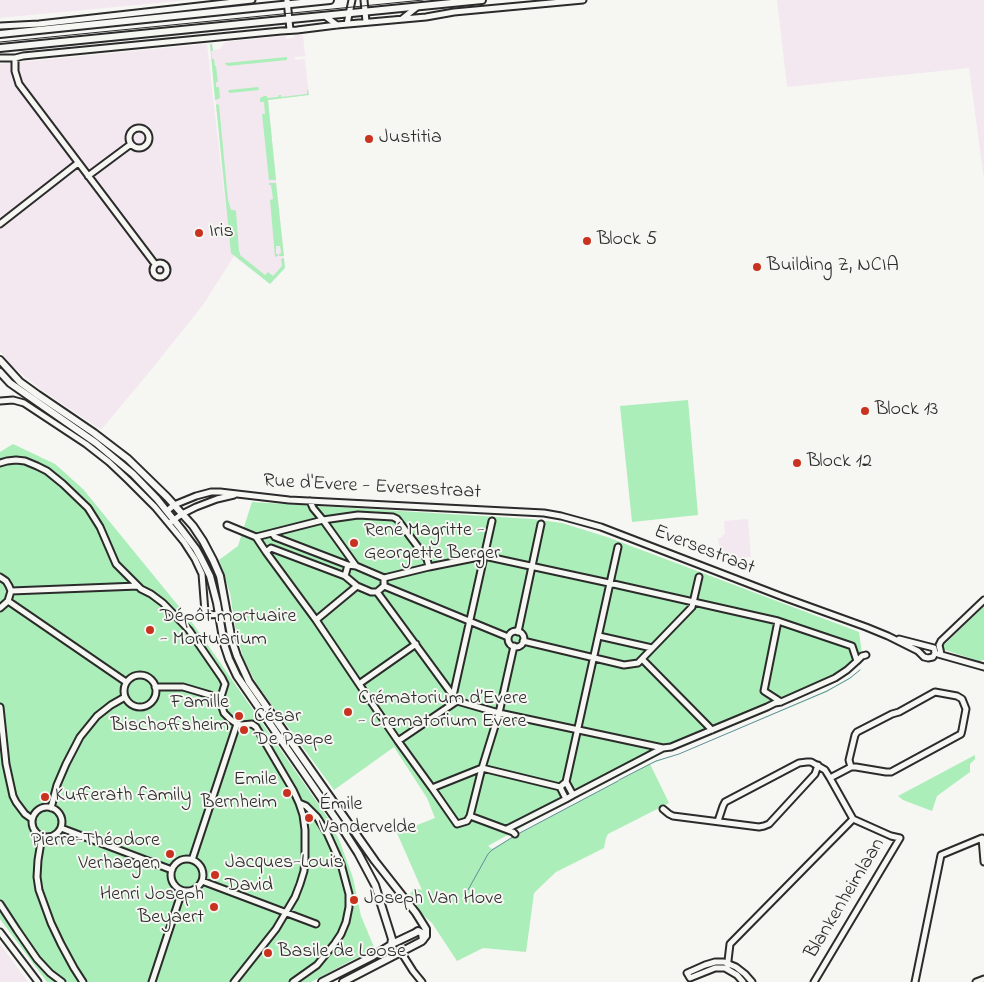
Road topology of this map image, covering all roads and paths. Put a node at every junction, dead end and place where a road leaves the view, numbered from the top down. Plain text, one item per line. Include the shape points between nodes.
1 (252, 0) edge
2 (330, 0) edge
3 (352, 0) edge
4 (364, 0) edge
5 (482, 0) edge
6 (583, 0) edge
7 (287, 2) edge
8 (417, 7) junction
9 (365, 12) junction
10 (349, 14) junction
11 (325, 16) junction
12 (289, 19) junction
13 (402, 19) junction
14 (366, 22) junction
15 (347, 24) junction
16 (337, 25) junction
17 (0, 26) edge
18 (290, 30) junction
19 (0, 34) edge
20 (0, 48) edge
21 (0, 58) edge
22 (15, 58) junction
23 (131, 144) dead end
24 (78, 163) junction
25 (88, 176) junction
26 (0, 224) edge
27 (155, 264) dead end
28 (0, 360) edge
29 (12, 373) junction
30 (1, 376) edge
31 (0, 401) edge
32 (0, 463) edge
33 (238, 494) junction
34 (310, 501) junction
35 (174, 505) junction
36 (167, 511) junction
37 (505, 511) joint
38 (182, 514) junction
39 (323, 520) junction
40 (492, 521) dead end
41 (171, 522) junction
42 (541, 524) dead end
43 (227, 525) dead end
44 (273, 535) junction
45 (256, 537) junction
46 (271, 548) junction
47 (618, 548) dead end
48 (266, 552) junction
49 (484, 556) junction
50 (348, 565) junction
51 (356, 566) junction
52 (532, 566) junction
53 (429, 567) junction
54 (345, 576) junction
55 (0, 577) edge
56 (699, 577) dead end
57 (384, 578) junction
58 (610, 583) junction
59 (138, 586) junction
60 (357, 586) junction
61 (384, 586) junction
62 (11, 591) junction
63 (377, 592) junction
64 (984, 600) edge
65 (8, 601) junction
66 (694, 602) junction
67 (0, 608) edge
68 (218, 614) junction
69 (226, 614) junction
70 (316, 620) junction
71 (470, 621) junction
72 (778, 621) junction
73 (518, 632) junction
74 (599, 636) junction
75 (888, 636) junction
76 (508, 637) junction
77 (523, 641) junction
78 (416, 644) junction
79 (514, 646) junction
80 (652, 648) junction
81 (936, 652) junction
82 (866, 655) dead end
83 (594, 657) junction
84 (642, 659) junction
85 (857, 661) junction
86 (984, 667) edge
87 (126, 682) junction
88 (359, 684) junction
89 (155, 687) junction
90 (453, 696) junction
91 (125, 697) junction
92 (220, 700) junction
93 (457, 701) junction
94 (781, 702) junction
95 (0, 707) edge
96 (498, 713) junction
97 (237, 724) junction
98 (578, 730) junction
99 (712, 730) junction
100 (398, 741) junction
101 (663, 748) junction
102 (818, 765) junction
103 (850, 767) junction
104 (482, 768) junction
105 (830, 778) junction
106 (566, 782) junction
107 (560, 787) junction
108 (432, 788) junction
109 (573, 795) junction
110 (566, 799) junction
111 (299, 803) junction
112 (51, 808) junction
113 (663, 809) dead end
114 (470, 816) junction
115 (32, 819) junction
116 (853, 819) junction
117 (718, 821) junction
118 (61, 828) junction
119 (506, 829) junction
120 (515, 834) dead end
121 (42, 836) junction
122 (192, 860) junction
123 (984, 862) edge
124 (172, 870) junction
125 (202, 881) junction
126 (182, 891) junction
127 (0, 904) edge
128 (287, 913) junction
129 (316, 924) dead end
130 (0, 932) edge
131 (422, 941) junction
132 (391, 945) junction
133 (401, 952) junction
134 (373, 956) junction
135 (378, 964) junction
136 (727, 966) junction
137 (688, 975) dead end
138 (984, 979) edge
139 (325, 981) edge
140 (38, 982) edge
141 (62, 982) edge
142 (83, 982) edge
143 (152, 982) edge
144 (234, 982) edge
145 (293, 982) edge
146 (343, 982) edge
147 (422, 982) edge
148 (743, 982) edge
149 (752, 982) edge
150 (814, 982) edge
151 (915, 982) edge
152 (976, 982) edge

1 - 17 street
2 - 7 main road
3 - 10 street
4 - 9 street
5 - 8 main road
6 - 13 street
7 - 12 street
7 - 19 main road
8 - 9 main road
8 - 13 street
9 - 10 main road
9 - 14 street
10 - 11 main road
10 - 15 street
11 - 12 main road
11 - 16 street
12 - 18 street
12 - 20 main road
13 - 14 street
14 - 15 street
15 - 16 street
16 - 18 street
18 - 22 street
21 - 22 street
22 - 24 street via 19,84
23 - 25 street
24 - 25 street
24 - 26 street
25 - 27 street
28 - 29 main road
29 - 30 street
29 - 35 main road via 20,382 128,458
30 - 36 main road via 105,450
31 - 41 street via 24,403 82,441 109,462
32 - 59 street via 25,461 47,472 74,493 94,516 116,564
33 - 34 street, Rue d'Evere - Eversestraat
33 - 35 street, Rue d'Evere - Eversestraat via 211,492
33 - 38 street, Rue d'Evere - Eversestraat
34 - 37 street, Rue d'Evere - Eversestraat
34 - 39 street
35 - 36 street, Rue d'Evere - Eversestraat
35 - 38 main road
36 - 41 main road
37 - 75 street, Eversestraat via 553,515 592,524
38 - 41 street, Rue d'Evere - Eversestraat
38 - 69 main road via 213,560 220,576
39 - 44 street
39 - 51 street
39 - 53 street via 350,516 397,519
40 - 49 street
41 - 68 main road via 196,549 206,567
41 - 68 street via 202,574 205,612 207,615
42 - 52 street
43 - 45 street
44 - 45 street
44 - 46 street
44 - 50 street
45 - 48 street
46 - 48 street
46 - 54 street
47 - 58 street
48 - 70 street
49 - 52 street
49 - 53 street
49 - 71 street
50 - 51 street
50 - 54 street
51 - 57 street
52 - 58 street
52 - 73 street
53 - 57 street
54 - 60 street
55 - 62 street
56 - 66 street
57 - 61 street
58 - 66 street
58 - 74 street
59 - 62 street
59 - 92 street via 163,603 189,630 225,684
60 - 63 street
60 - 70 street
61 - 63 street
61 - 71 street
62 - 65 street
63 - 78 street
64 - 81 street via 941,641
65 - 67 street
65 - 87 street
66 - 72 street
66 - 80 street
68 - 69 street
68 - 132 main road via 224,644 237,676 368,871 381,902 392,938
69 - 131 main road via 236,656 249,682 375,861 416,913 426,934
70 - 88 street
71 - 76 street
71 - 90 street
72 - 85 street via 852,646
72 - 94 street via 764,691
73 - 76 street
73 - 77 street
74 - 80 street
74 - 83 street
75 - 81 street, Eversestraat
75 - 81 street, Eversestraat via 924,657 933,657
76 - 79 street
77 - 79 street
77 - 83 street
78 - 88 street
78 - 90 street
79 - 96 street
80 - 84 street
81 - 86 street, Eversestraat
82 - 85 street
83 - 84 street via 624,665 638,663
83 - 98 street
84 - 99 street
85 - 94 street via 835,678
87 - 89 street via 140,674 150,678
87 - 91 street
88 - 100 street
89 - 91 street via 154,696 144,706 135,706
89 - 92 street via 182,687
90 - 93 street
91 - 112 street via 97,716 80,737 57,785
92 - 97 street via 224,713
93 - 96 street
93 - 100 street
94 - 99 street
95 - 115 street via 13,796
96 - 98 street
96 - 104 street
97 - 111 street via 252,724 263,737
97 - 122 street
98 - 101 street
98 - 106 street
99 - 101 street
100 - 108 street
101 - 109 street
102 - 105 street, Blankenheimlaan
102 - 117 street via 800,764 725,802
102 - 117 street via 815,774 769,824 759,827
103 - 103 street via 891,772 960,734 966,709 962,699 935,692 857,732
103 - 105 street
104 - 107 street
104 - 108 street
104 - 114 street
105 - 116 street, Blankenheimlaan
106 - 107 street
106 - 109 street
107 - 110 street
108 - 114 street via 457,824
109 - 110 street
110 - 119 street
111 - 128 street via 305,830 304,871
111 - 145 street via 317,817 327,833 341,864 349,894 348,915 341,934 317,965
112 - 115 street via 38,810
112 - 118 street via 61,818
113 - 117 street via 673,816
114 - 119 street
115 - 121 street via 34,831
116 - 136 street via 730,944
116 - 150 street, Blankenheimlaan via 900,838
118 - 121 street via 55,834
118 - 124 street
119 - 120 street
121 - 142 street via 37,877 39,890 58,937
122 - 124 street via 180,861
122 - 125 street via 202,868
123 - 151 street via 982,838 941,855
124 - 126 street via 172,882
125 - 126 street via 194,890
125 - 128 street
126 - 143 street
127 - 141 street via 37,959
128 - 129 street
128 - 144 street
130 - 140 street
131 - 132 main road via 418,932
131 - 133 main road
132 - 134 main road
133 - 135 main road
133 - 147 street
134 - 135 main road
134 - 139 main road
135 - 146 main road
136 - 137 street
136 - 148 street
136 - 149 street via 736,967
138 - 152 street

